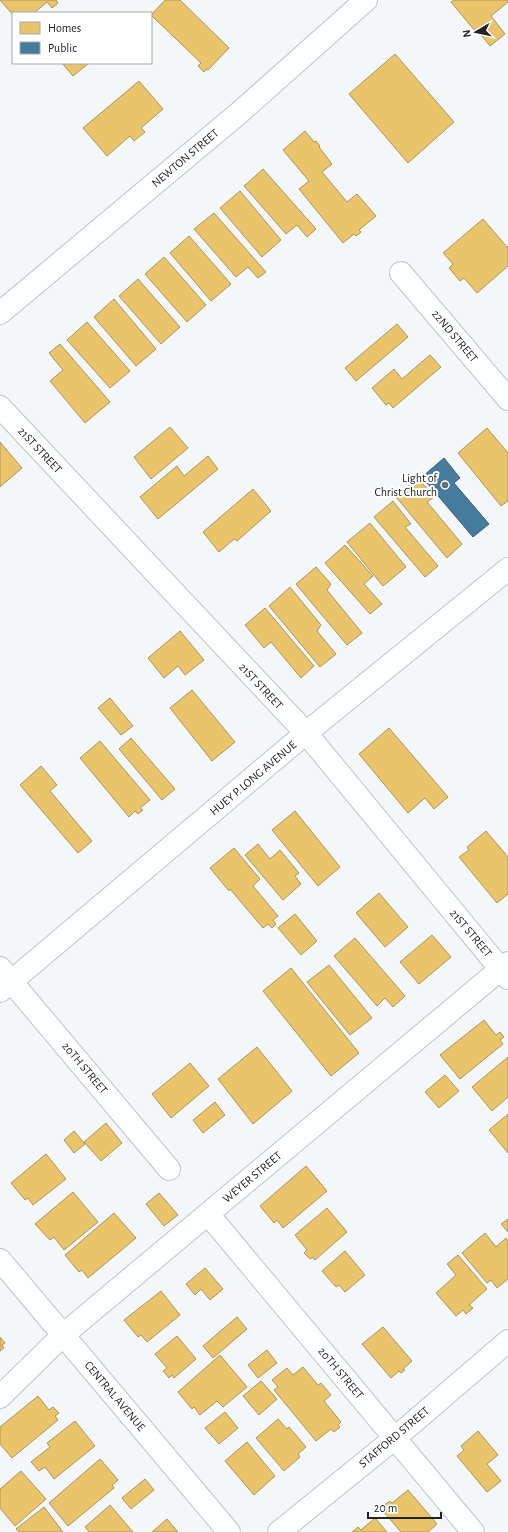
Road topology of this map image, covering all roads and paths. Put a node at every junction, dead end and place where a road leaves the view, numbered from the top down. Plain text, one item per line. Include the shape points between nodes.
1 (366, 0) edge
2 (401, 273) dead end
3 (0, 313) edge
4 (508, 399) edge
5 (0, 407) edge
6 (508, 569) edge
7 (306, 733) junction
8 (506, 970) edge
9 (4, 980) edge
10 (169, 1168) dead end
11 (208, 1214) junction
12 (0, 1260) edge
13 (63, 1335) junction
14 (508, 1340) edge
15 (0, 1397) edge
16 (395, 1438) junction
17 (229, 1532) edge
18 (279, 1532) edge
19 (473, 1532) edge

1 - 3 street, NEWTON STREET via 239,113
2 - 4 street, 22ND STREET
5 - 7 street, 21ST STREET
6 - 7 street, HUEY P. LONG AVENUE
7 - 8 street, 21ST STREET
7 - 9 street, HUEY P. LONG AVENUE
8 - 11 street, WEYER STREET
9 - 10 street, 20TH STREET
11 - 13 street, WEYER STREET
11 - 16 street, 20TH STREET
12 - 13 street, CENTRAL AVENUE
13 - 15 street, WEYER STREET
13 - 17 street, CENTRAL AVENUE
14 - 16 street, STAFFORD STREET
16 - 18 street, STAFFORD STREET
16 - 19 street, 20TH STREET

